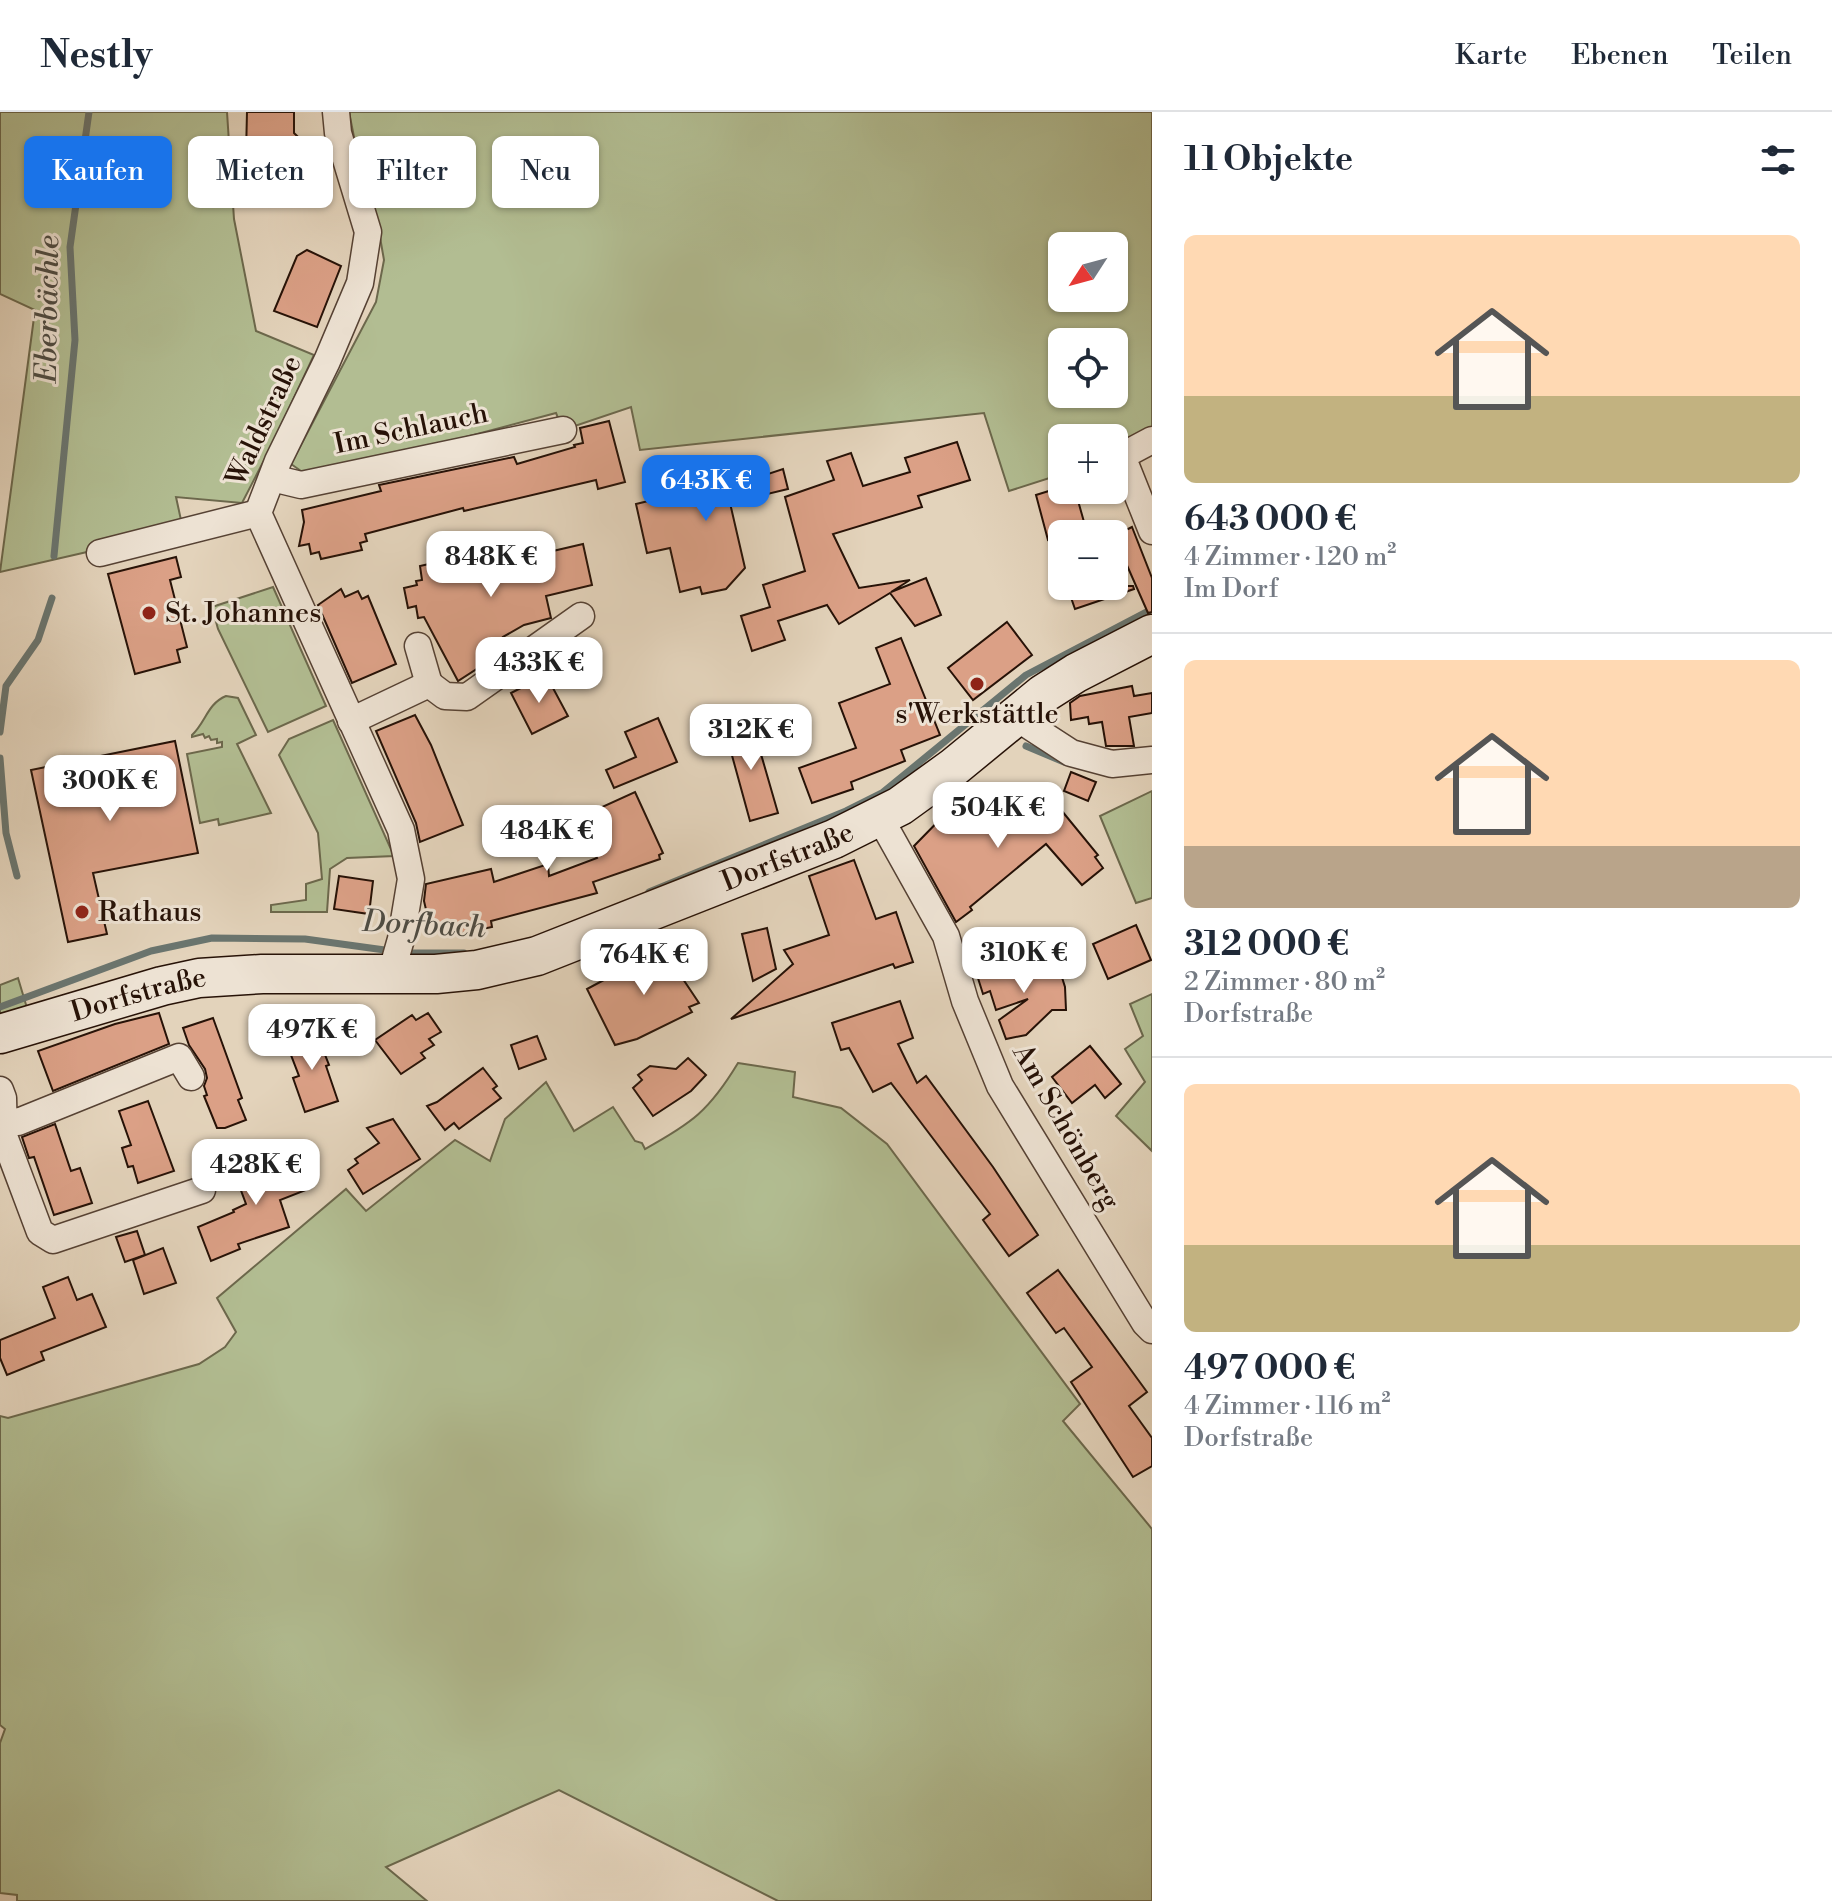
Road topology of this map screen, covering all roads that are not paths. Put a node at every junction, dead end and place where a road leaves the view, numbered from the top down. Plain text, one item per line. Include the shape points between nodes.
1 (336, 112) edge
2 (563, 430) dead end
3 (1152, 440) edge
4 (272, 478) junction
5 (258, 513) junction
6 (1152, 531) edge
7 (100, 553) dead end
8 (581, 616) dead end
9 (1152, 634) edge
10 (418, 646) dead end
11 (429, 684) junction
12 (1014, 716) junction
13 (351, 721) junction
14 (1152, 760) edge
15 (880, 818) junction
16 (395, 959) junction
17 (0, 1034) edge
18 (191, 1077) dead end
19 (0, 1090) edge
20 (3, 1119) junction
21 (202, 1190) dead end
22 (1152, 1330) edge

1 - 4 street, Waldstraße via 368,232 360,283
2 - 4 street, Im Schlauch via 301,485
3 - 6 street via 1122,456
4 - 5 street, Waldstraße
5 - 7 street
5 - 13 street, Waldstraße
8 - 11 street via 467,697 445,696
9 - 12 main road, Dorfstraße via 1076,673
10 - 11 street
11 - 13 street
12 - 14 street via 1071,753 1112,764
12 - 15 main road, Dorfstraße via 954,767
13 - 16 street, Waldstraße via 401,830 411,879
15 - 16 main road, Dorfstraße via 537,956 477,970
15 - 22 street, Am Schönberg via 946,936 965,1001 1000,1086
16 - 17 main road, Dorfstraße via 199,978
18 - 20 street via 179,1057 18,1122
19 - 20 street
20 - 21 street via 4,1136 40,1232 53,1240

